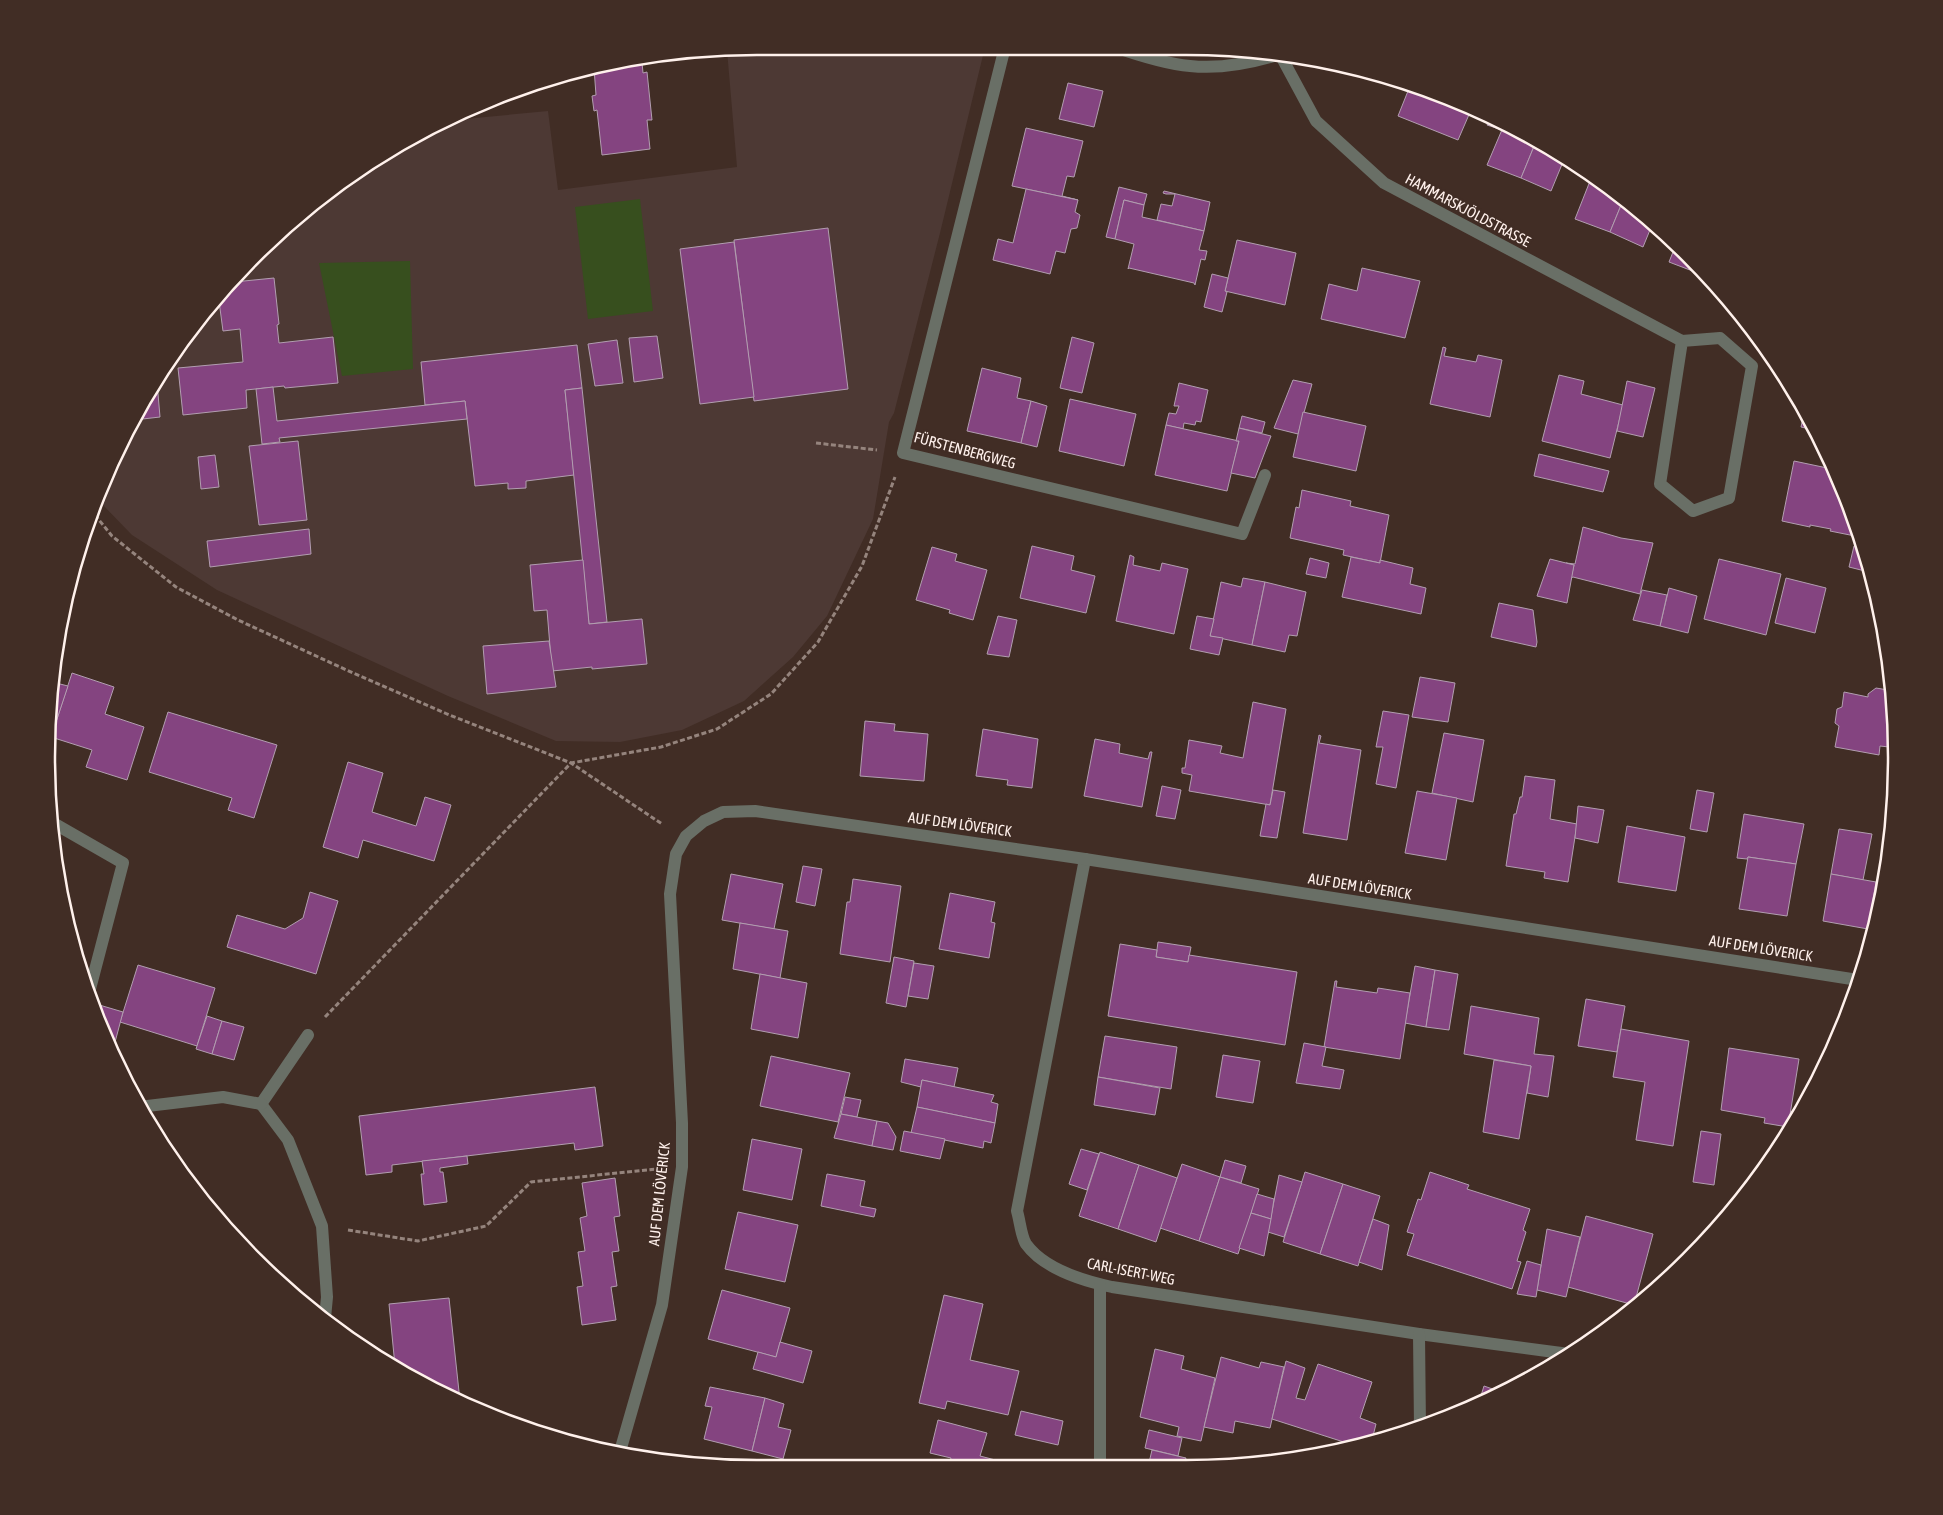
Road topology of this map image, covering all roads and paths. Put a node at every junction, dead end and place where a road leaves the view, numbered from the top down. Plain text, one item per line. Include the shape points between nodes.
1 (1003, 55) edge
2 (1138, 55) edge
3 (1262, 60) edge
4 (1284, 62) edge
5 (1682, 340) junction
6 (816, 443) dead end
7 (904, 453) junction
8 (1265, 475) dead end
9 (97, 518) edge
10 (571, 762) junction
11 (59, 826) edge
12 (686, 836) junction
13 (1084, 859) junction
14 (1852, 979) edge
15 (92, 982) edge
16 (308, 1035) joint
17 (260, 1104) junction
18 (147, 1105) edge
19 (682, 1166) junction
20 (322, 1226) junction
21 (1100, 1284) junction
22 (325, 1311) edge
23 (1419, 1334) junction
24 (1559, 1353) edge
25 (1420, 1420) edge
26 (621, 1447) edge
27 (1100, 1460) edge

1 - 7 street, FÜRSTENBERGWEG
2 - 3 street via 1190,66 1228,66
4 - 5 street, HAMMARSKJÖLDSTRASSE via 1316,121 1384,183
5 - 5 street via 1660,484 1693,511 1729,498 1752,366 1720,338
6 - 7 path
7 - 8 street, FÜRSTENBERGWEG via 1242,534
7 - 10 path via 862,566 818,642 771,694 717,729 661,747
9 - 10 path via 112,536 176,587 238,620 447,714
10 - 12 path via 659,822
10 - 16 path
11 - 15 street via 123,863
12 - 13 street, AUF DEM LÖVERICK via 704,821 723,812 755,811
12 - 19 street, AUF DEM LÖVERICK via 676,854 670,894
13 - 14 street, AUF DEM LÖVERICK
13 - 21 street, CARL-ISERT-WEG via 1017,1211 1026,1244 1044,1260 1079,1279
16 - 17 street
17 - 18 street via 223,1097
17 - 20 street via 288,1140
19 - 20 path via 531,1182 486,1226 418,1241
19 - 26 street, AUF DEM LÖVERICK via 662,1306
20 - 22 street
21 - 23 street, CARL-ISERT-WEG
21 - 27 street
23 - 24 street, CARL-ISERT-WEG
23 - 25 street

